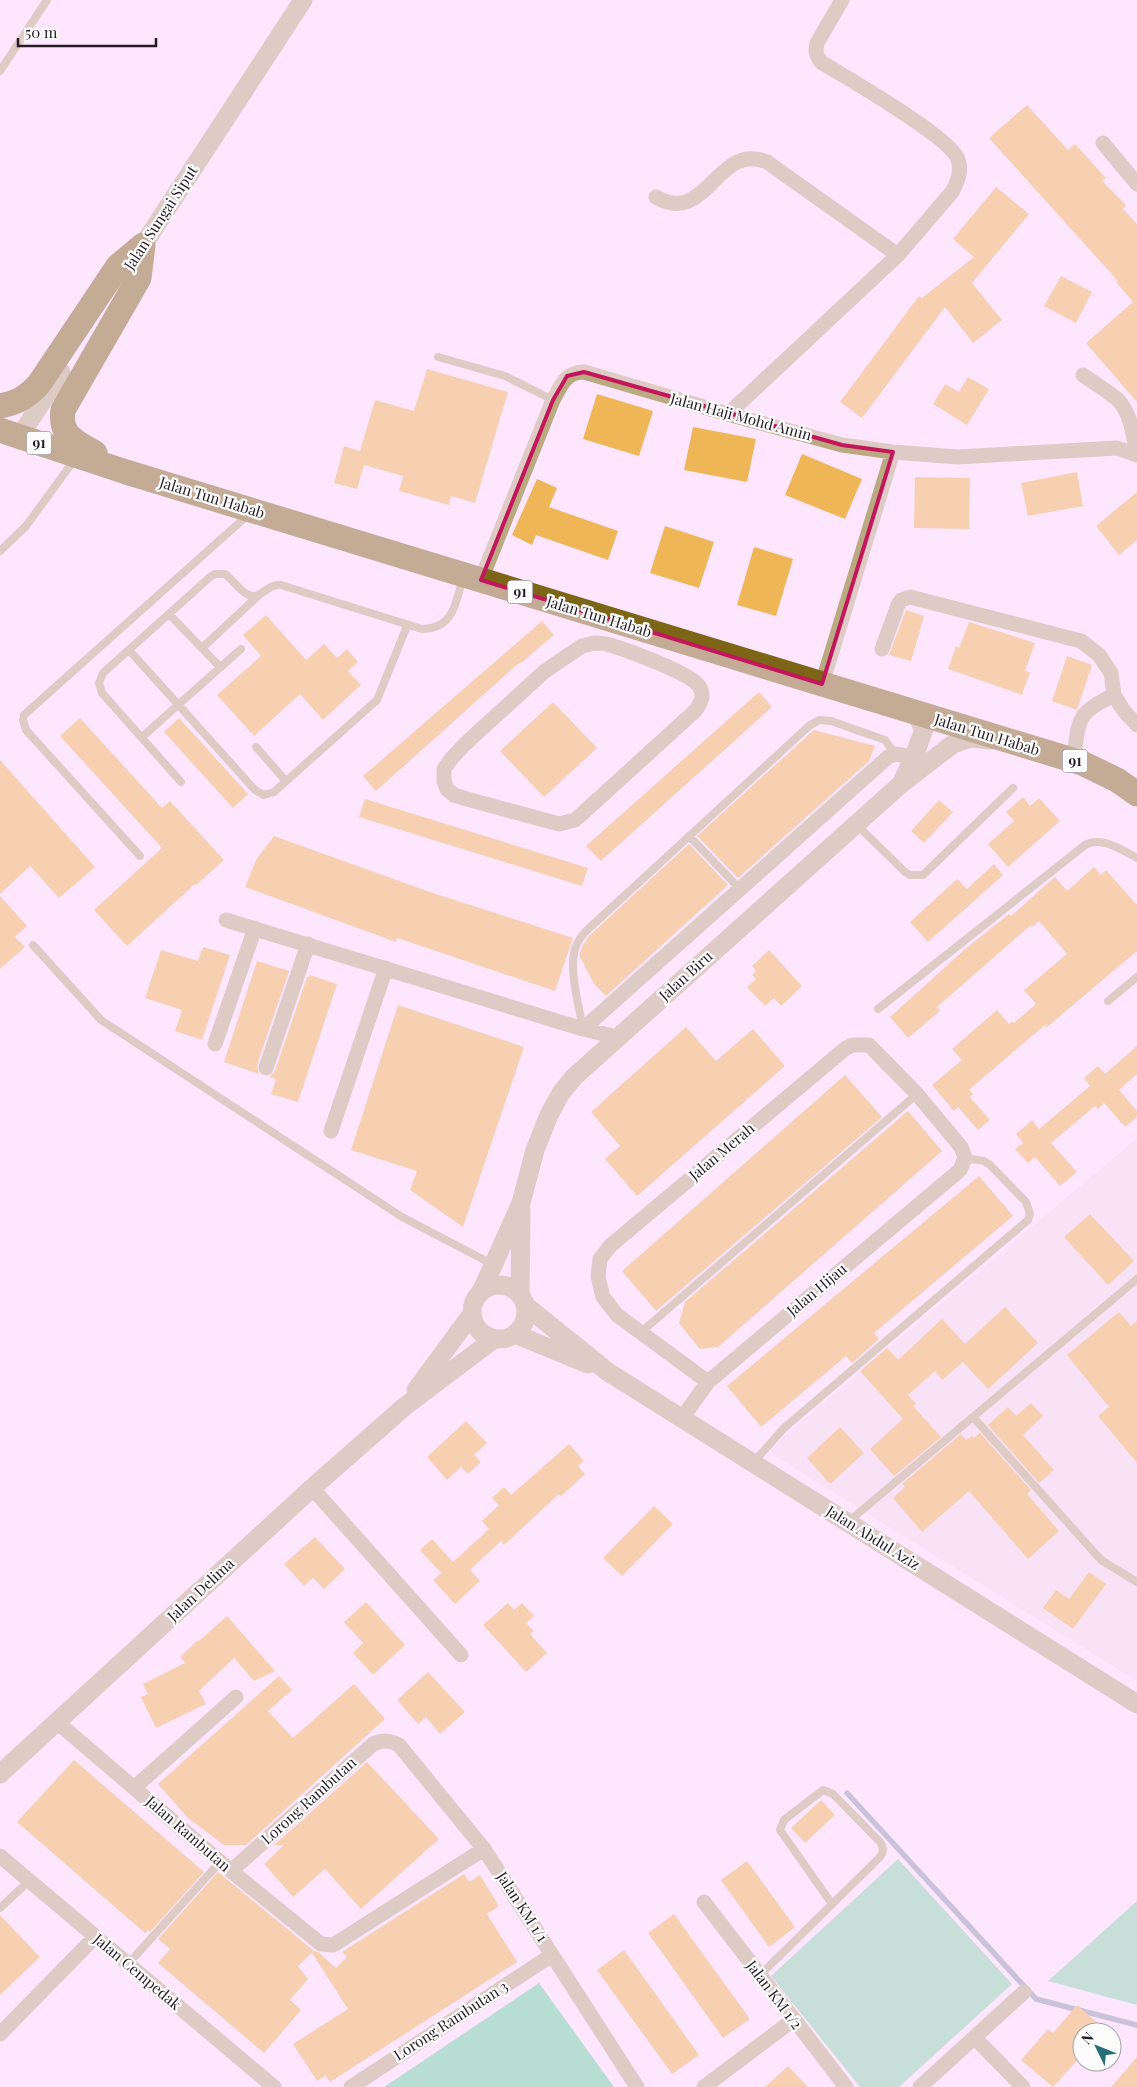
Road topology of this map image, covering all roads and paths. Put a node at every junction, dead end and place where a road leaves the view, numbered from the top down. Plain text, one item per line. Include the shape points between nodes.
1 (47, 0) edge
2 (303, 0) edge
3 (842, 0) edge
4 (0, 71) edge
5 (1103, 143) dead end
6 (1137, 184) edge
7 (656, 197) dead end
8 (143, 245) junction
9 (898, 255) junction
10 (438, 358) dead end
11 (1083, 375) dead end
12 (553, 400) junction
13 (0, 406) edge
14 (728, 414) junction
15 (10, 433) edge
16 (893, 452) junction
17 (1137, 455) edge
18 (78, 456) junction
19 (126, 472) junction
20 (252, 510) junction
21 (0, 551) edge
22 (472, 578) junction
23 (258, 595) junction
24 (169, 614) junction
25 (407, 626) junction
26 (678, 640) junction
27 (202, 648) junction
28 (241, 649) dead end
29 (882, 649) dead end
30 (129, 650) junction
31 (660, 664) junction
32 (220, 668) junction
33 (822, 684) junction
34 (1114, 695) junction
35 (179, 704) junction
36 (915, 713) junction
37 (1137, 725) edge
38 (142, 737) junction
39 (1007, 741) junction
40 (256, 747) dead end
41 (895, 754) junction
42 (914, 757) junction
43 (1073, 761) junction
44 (286, 781) junction
45 (181, 782) dead end
46 (901, 784) junction
47 (1013, 788) dead end
48 (1137, 794) edge
49 (856, 824) junction
50 (689, 836) junction
51 (140, 856) dead end
52 (1137, 858) edge
53 (740, 889) junction
54 (226, 920) dead end
55 (255, 928) junction
56 (308, 944) junction
57 (33, 945) dead end
58 (386, 968) junction
59 (1137, 977) edge
60 (1108, 1001) dead end
61 (878, 1009) dead end
62 (583, 1029) junction
63 (617, 1037) junction
64 (215, 1044) dead end
65 (266, 1068) dead end
66 (917, 1094) junction
67 (331, 1131) dead end
68 (962, 1164) junction
69 (522, 1202) junction
70 (494, 1265) junction
71 (1137, 1279) edge
72 (482, 1290) junction
73 (523, 1300) junction
74 (472, 1315) junction
75 (640, 1333) junction
76 (515, 1334) junction
77 (494, 1339) junction
78 (608, 1372) junction
79 (708, 1382) junction
80 (404, 1407) junction
81 (973, 1417) junction
82 (682, 1418) junction
83 (753, 1463) junction
84 (312, 1488) junction
85 (848, 1522) junction
86 (1137, 1582) edge
87 (461, 1655) dead end
88 (236, 1697) dead end
89 (1137, 1704) edge
90 (57, 1722) junction
91 (391, 1741) joint
92 (0, 1774) edge
93 (134, 1788) junction
94 (484, 1849) junction
95 (0, 1856) edge
96 (225, 1867) junction
97 (29, 1881) junction
98 (704, 1902) dead end
99 (832, 1904) junction
100 (0, 1908) edge
101 (95, 1936) junction
102 (552, 1955) junction
103 (128, 1964) junction
104 (759, 1976) junction
105 (1024, 1992) dead end
106 (793, 2020) junction
107 (0, 2034) edge
108 (975, 2038) junction
109 (274, 2087) edge
110 (351, 2087) edge
111 (637, 2087) edge
112 (704, 2087) edge
113 (846, 2087) edge
114 (920, 2087) edge
115 (1023, 2087) edge

1 - 4 lane
2 - 8 street, Jalan Sungai Siput
3 - 9 street via 817,43 815,50 821,62 920,125 953,150 958,160 958,182 952,192
5 - 6 street
7 - 9 street via 667,204 686,203 738,160 757,157
8 - 13 highway via 118,266 39,384 18,402
8 - 15 street, Jalan Sungai Siput
8 - 19 highway via 139,278 68,400 61,420 71,439
9 - 14 street
10 - 12 lane via 505,376
11 - 17 street via 1123,407
12 - 14 street, Jalan Haji Mohd Amin via 567,376 584,372
12 - 22 street, Jalan Haji Mohd Amin
14 - 16 street, Jalan Haji Mohd Amin via 842,445
15 - 18 highway, Jalan Tun Habab / 91
16 - 17 street, Jalan Haji Mohd Amin via 958,457 1116,448
16 - 33 street
18 - 19 highway, Jalan Tun Habab / 91
18 - 21 lane via 26,526
19 - 20 highway, Jalan Tun Habab / 91
20 - 22 highway, Jalan Tun Habab / 91
20 - 51 lane via 24,715 26,730
22 - 25 lane via 443,624 430,629
22 - 26 highway, Jalan Tun Habab / 91
23 - 24 lane via 248,595 225,574 215,574
23 - 25 lane via 272,585 281,585
23 - 27 lane
24 - 27 lane
24 - 30 lane
25 - 44 lane via 377,700
26 - 31 street
26 - 33 highway, Jalan Tun Habab / 91
27 - 32 lane
28 - 32 lane
29 - 34 street via 898,605 910,597 1081,641 1099,655 1110,673
30 - 35 lane
30 - 38 lane via 103,673 100,688
31 - 31 street via 608,644 582,646 545,671 450,760 444,770 447,789 467,800 549,823 575,820 701,703 698,685
32 - 35 lane
33 - 36 highway, Jalan Tun Habab / 91
34 - 37 street
34 - 43 street via 1093,705 1080,719
35 - 38 lane
35 - 44 lane via 259,794 269,794
36 - 39 highway, Jalan Tun Habab / 91
36 - 42 street, Jalan Biru via 924,729
38 - 45 lane
39 - 43 highway, Jalan Tun Habab / 91
39 - 46 street, Jalan Biru via 970,738 953,744
40 - 44 lane
41 - 42 street
41 - 50 lane via 882,738 819,720
41 - 53 street
42 - 46 street, Jalan Biru
43 - 48 highway, Jalan Tun Habab / 91 via 1117,780
46 - 49 street, Jalan Biru
47 - 49 lane via 922,875 905,872
49 - 63 street, Jalan Biru
50 - 53 lane
50 - 62 lane via 578,941 573,967
52 - 61 lane via 1104,842 1085,844
53 - 62 street
54 - 55 street
55 - 56 street
55 - 64 street
56 - 58 street
56 - 65 street
57 - 70 lane via 100,1020 402,1217
58 - 62 street
58 - 67 street
59 - 60 lane
62 - 63 street
63 - 69 street, Jalan Biru via 561,1093 535,1150
66 - 68 street via 961,1147
66 - 75 lane
66 - 75 street, Jalan Merah via 875,1050 853,1044 610,1246 600,1259 598,1277 603,1297 617,1315
68 - 79 street, Jalan Hijau
68 - 83 lane via 984,1161 990,1165 1026,1202 1030,1214 1028,1220 784,1428
69 - 70 street, Jalan Biru
69 - 73 street, Jalan Biru
70 - 72 street, Jalan Biru
71 - 81 lane
72 - 73 street via 498,1284 514,1289
72 - 74 street via 472,1306
73 - 76 street via 525,1322
73 - 78 street
74 - 77 street via 479,1331
74 - 80 street, Jalan Delima
75 - 79 street
76 - 77 street via 502,1340
76 - 78 street
77 - 80 street, Jalan Delima
78 - 82 street, Jalan Abdul Aziz
79 - 82 street, Jalan Hijau
80 - 84 street, Jalan Delima
81 - 85 lane
81 - 86 lane via 1101,1560
82 - 83 street, Jalan Abdul Aziz
83 - 85 street, Jalan Abdul Aziz
84 - 87 street
84 - 90 street, Jalan Delima
85 - 89 street, Jalan Abdul Aziz
88 - 93 street
90 - 92 street, Jalan Delima
90 - 93 street, Jalan Rambutan
91 - 94 street, Jalan KM 1/1 via 400,1745
91 - 96 street, Lorong Rambutan via 381,1740 373,1744
93 - 96 street, Jalan Rambutan
94 - 96 street, Jalan Rambutan via 333,1945 321,1944
94 - 102 street, Jalan KM 1/1
95 - 97 street, Jalan Cempedak
96 - 103 lane
97 - 100 lane
97 - 101 street, Jalan Cempedak
98 - 104 street, Jalan KM 1/2
99 - 99 lane via 880,1857 883,1846 833,1794 823,1790 784,1820 780,1830
99 - 104 lane
101 - 103 street, Jalan Cempedak
101 - 107 street
102 - 110 street, Lorong Rambutan 3
102 - 111 street, Jalan KM 1/1
103 - 109 street, Jalan Cempedak
104 - 106 street, Jalan KM 1/2
105 - 108 street
106 - 112 street
106 - 113 street, Jalan KM 1/2
108 - 114 street
108 - 115 street

